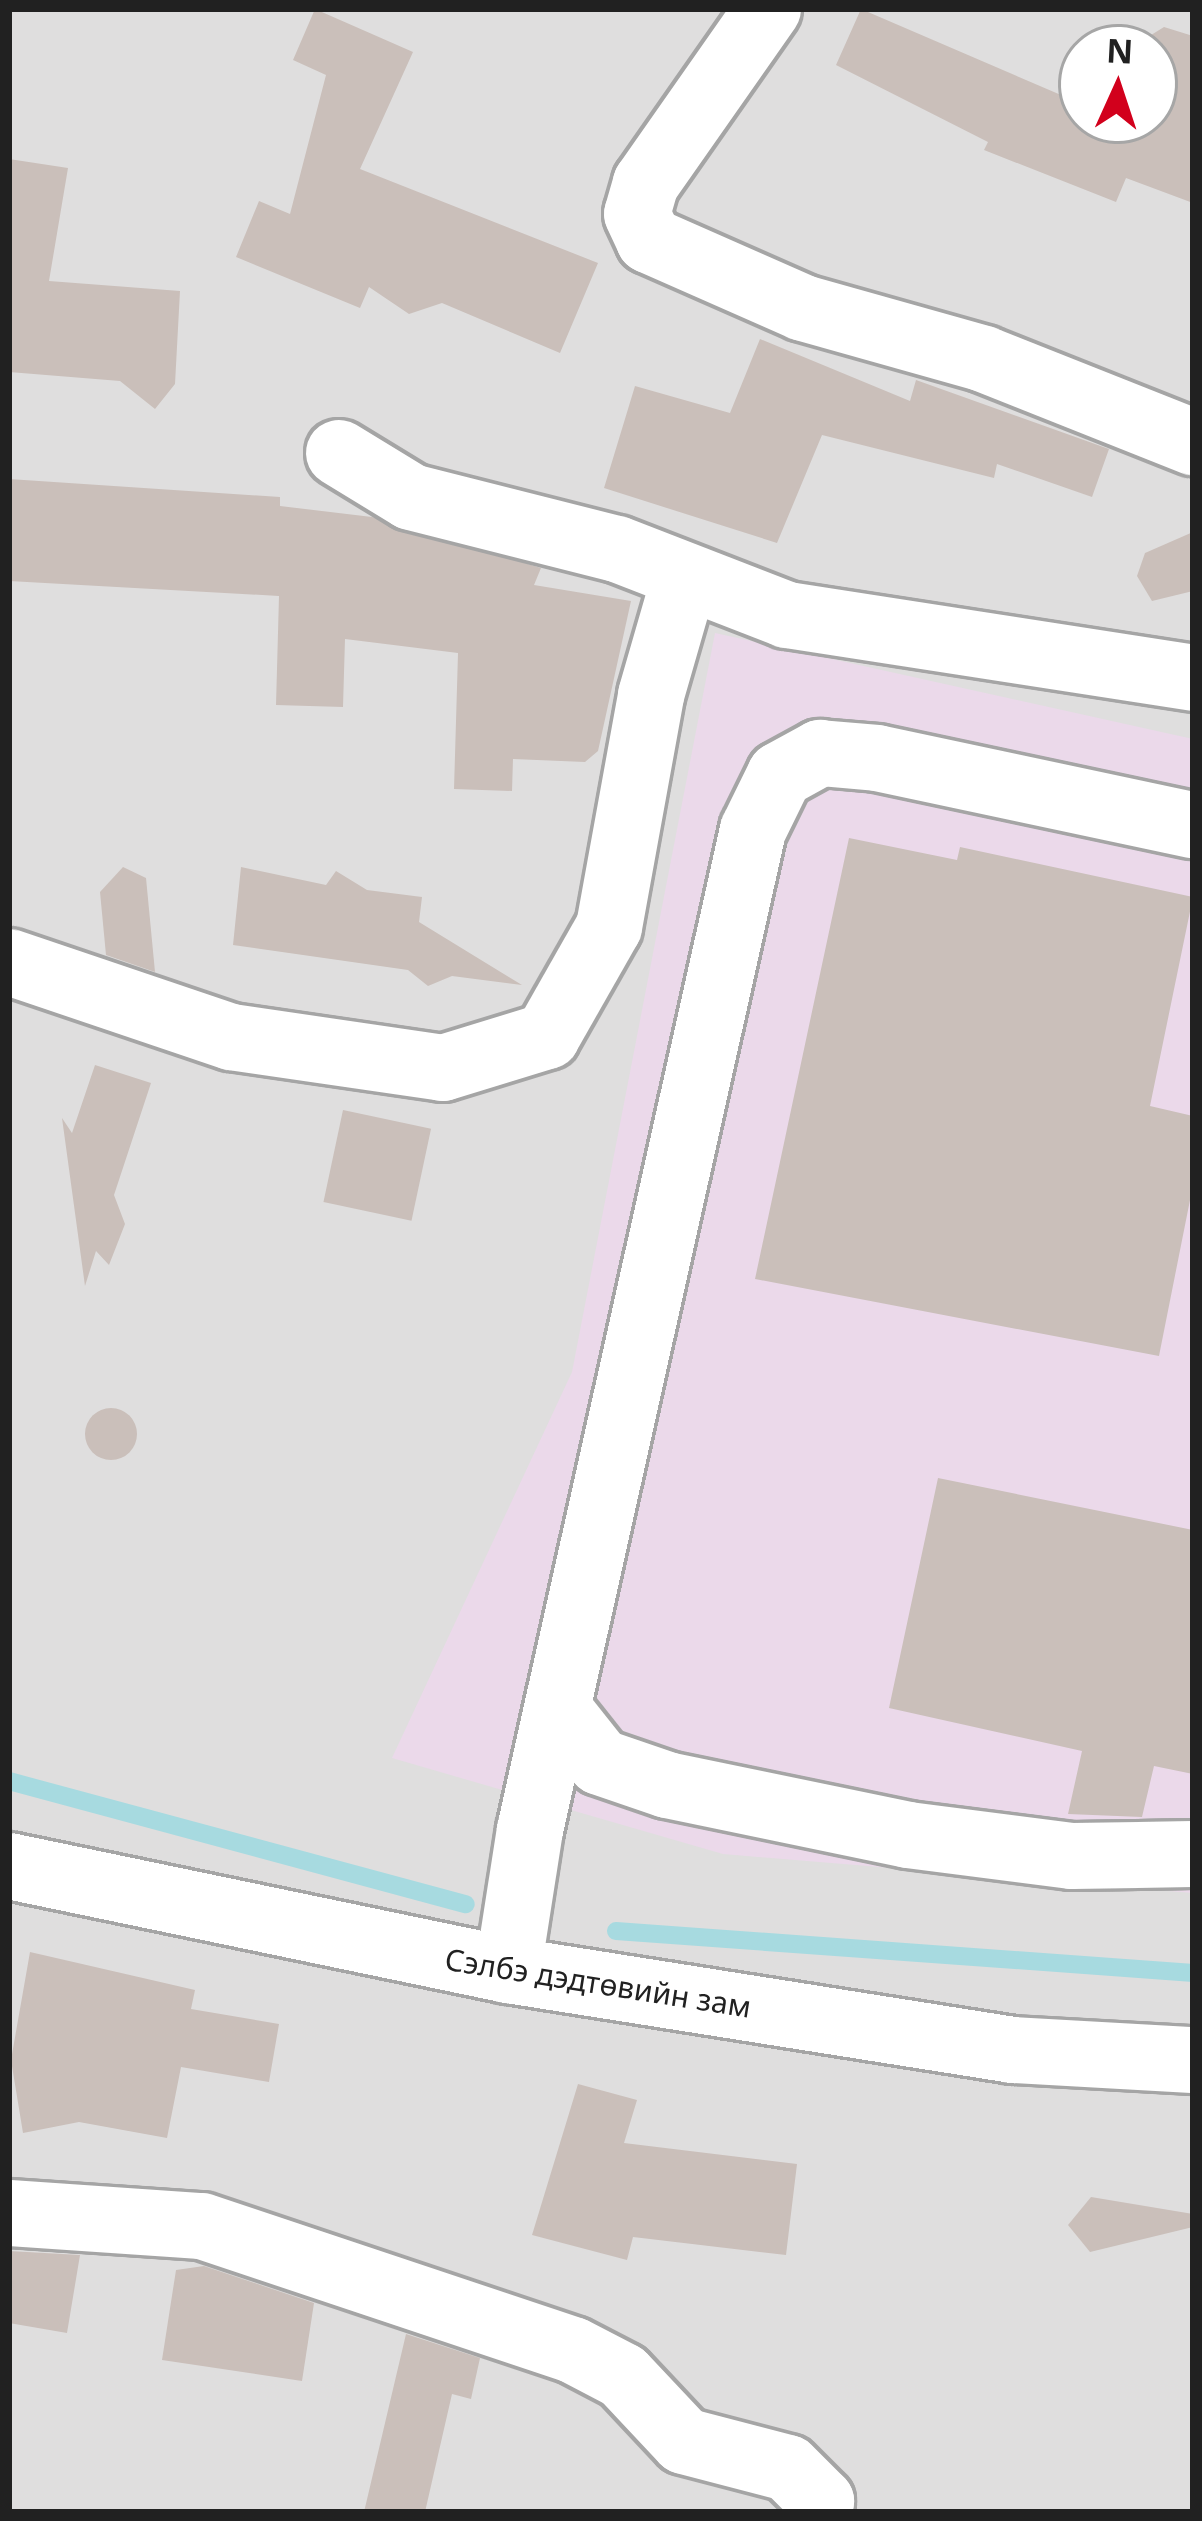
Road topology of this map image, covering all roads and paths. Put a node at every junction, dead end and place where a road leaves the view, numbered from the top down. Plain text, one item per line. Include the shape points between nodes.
1 (768, 9) edge
2 (1193, 442) edge
3 (339, 453) dead end
4 (685, 577) junction
5 (1193, 678) edge
6 (1193, 825) edge
7 (9, 962) edge
8 (562, 1714) junction
9 (1193, 1854) edge
10 (9, 1866) edge
11 (508, 1970) junction
12 (1193, 2060) edge
13 (9, 2213) edge
14 (818, 2512) edge

1 - 2 street via 646,183 637,214 649,241 803,308 984,359
3 - 4 street via 411,497
4 - 5 street via 871,637
4 - 7 street via 651,695 609,927 547,1036 443,1068 231,1037
6 - 8 street via 877,758 820,753 780,776 753,830
8 - 9 street via 600,1762 667,1785 908,1835 1072,1856
8 - 11 street
10 - 11 street, Сэлбэ дэдтөвийн зам
11 - 12 street, Сэлбэ дэдтөвийн зам via 1012,2050
13 - 14 street via 202,2227 573,2350 623,2376 684,2441 788,2468 821,2500

